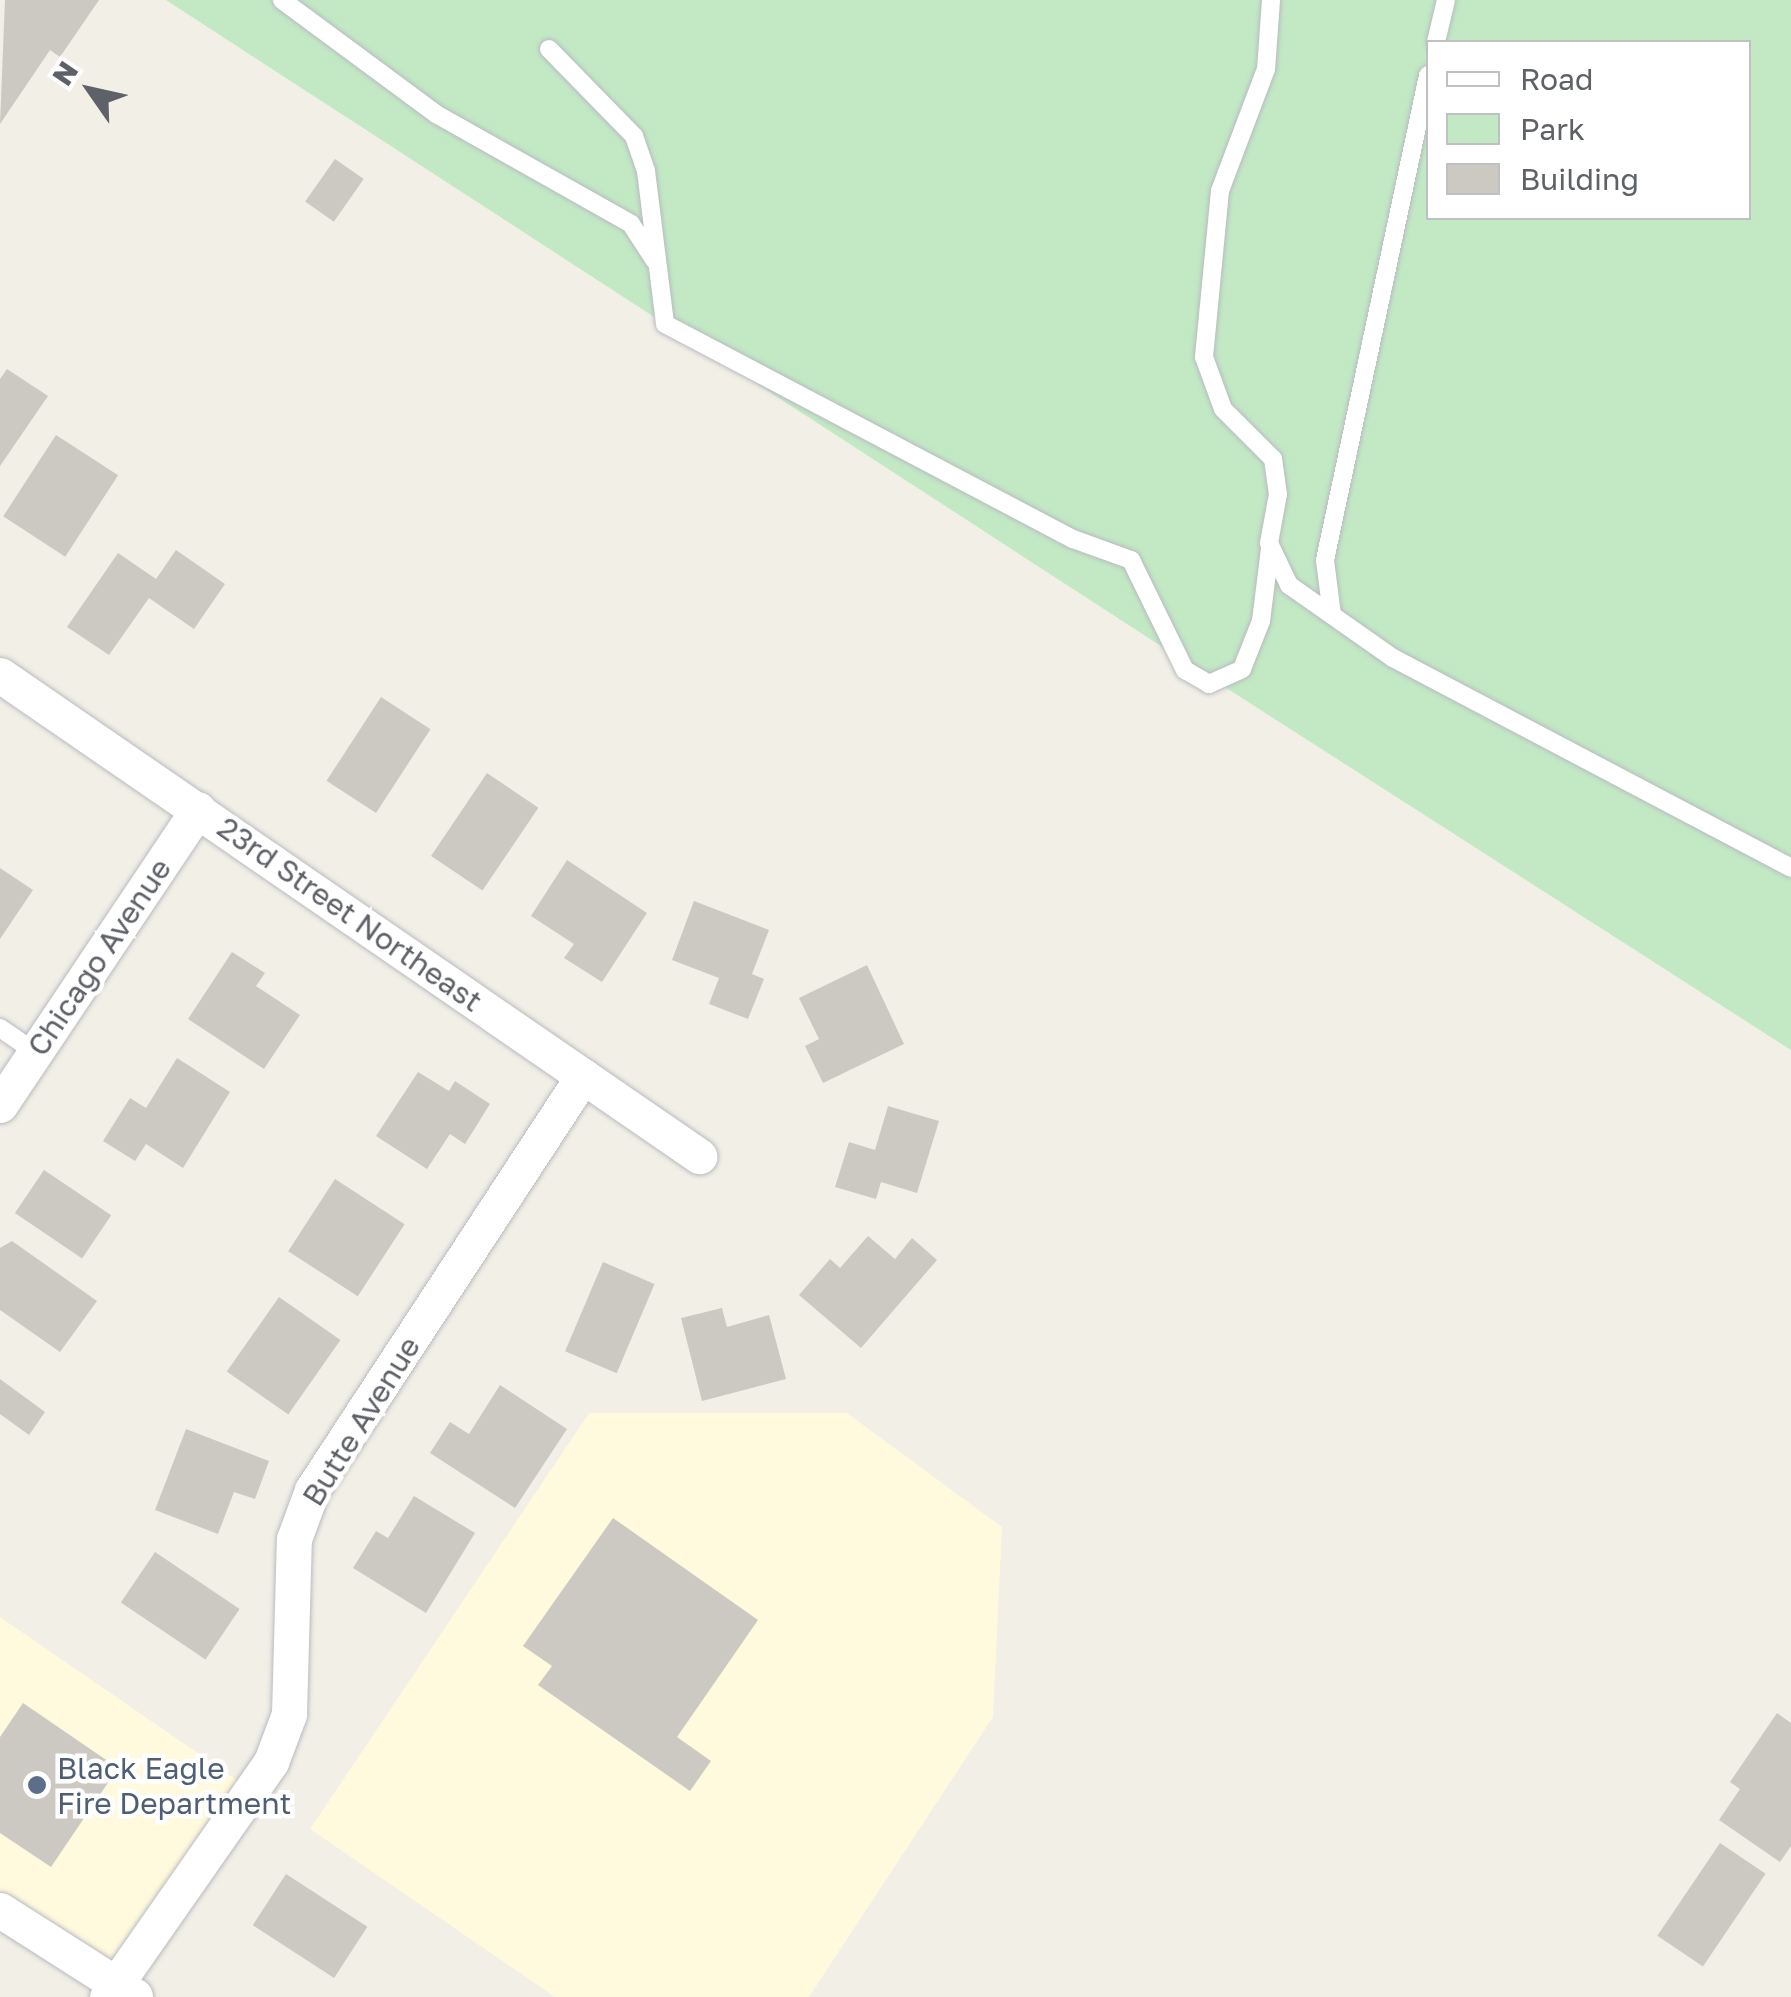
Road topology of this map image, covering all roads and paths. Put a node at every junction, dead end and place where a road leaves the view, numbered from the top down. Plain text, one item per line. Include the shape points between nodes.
1 (282, 0) edge
2 (1271, 0) edge
3 (1446, 0) edge
4 (1436, 40) edge
5 (549, 49) dead end
6 (1426, 84) edge
7 (657, 264) junction
8 (1270, 546) junction
9 (1332, 615) junction
10 (0, 674) edge
11 (198, 809) junction
12 (1791, 868) edge
13 (0, 1028) edge
14 (35, 1052) junction
15 (583, 1076) junction
16 (0, 1105) edge
17 (698, 1156) dead end
18 (0, 1910) edge
19 (120, 1993) edge

1 - 7 lane via 436,114 630,224
2 - 8 lane via 1266,69 1220,191 1204,357 1224,409 1273,459
3 - 4 lane
5 - 7 lane via 634,136 646,171
6 - 9 lane via 1325,560
7 - 8 lane via 665,324 690,340 1073,539 1132,560 1185,670 1209,684 1242,669 1261,620
8 - 9 lane via 1290,585
9 - 12 lane via 1393,658
10 - 11 street, 23rd Street Northeast
11 - 14 street, Chicago Avenue
11 - 15 street, 23rd Street Northeast
13 - 14 lane
14 - 16 street, Chicago Avenue
15 - 17 street, 23rd Street Northeast
15 - 19 street, Butte Avenue via 312,1490 294,1538 289,1714 270,1762
18 - 19 street

